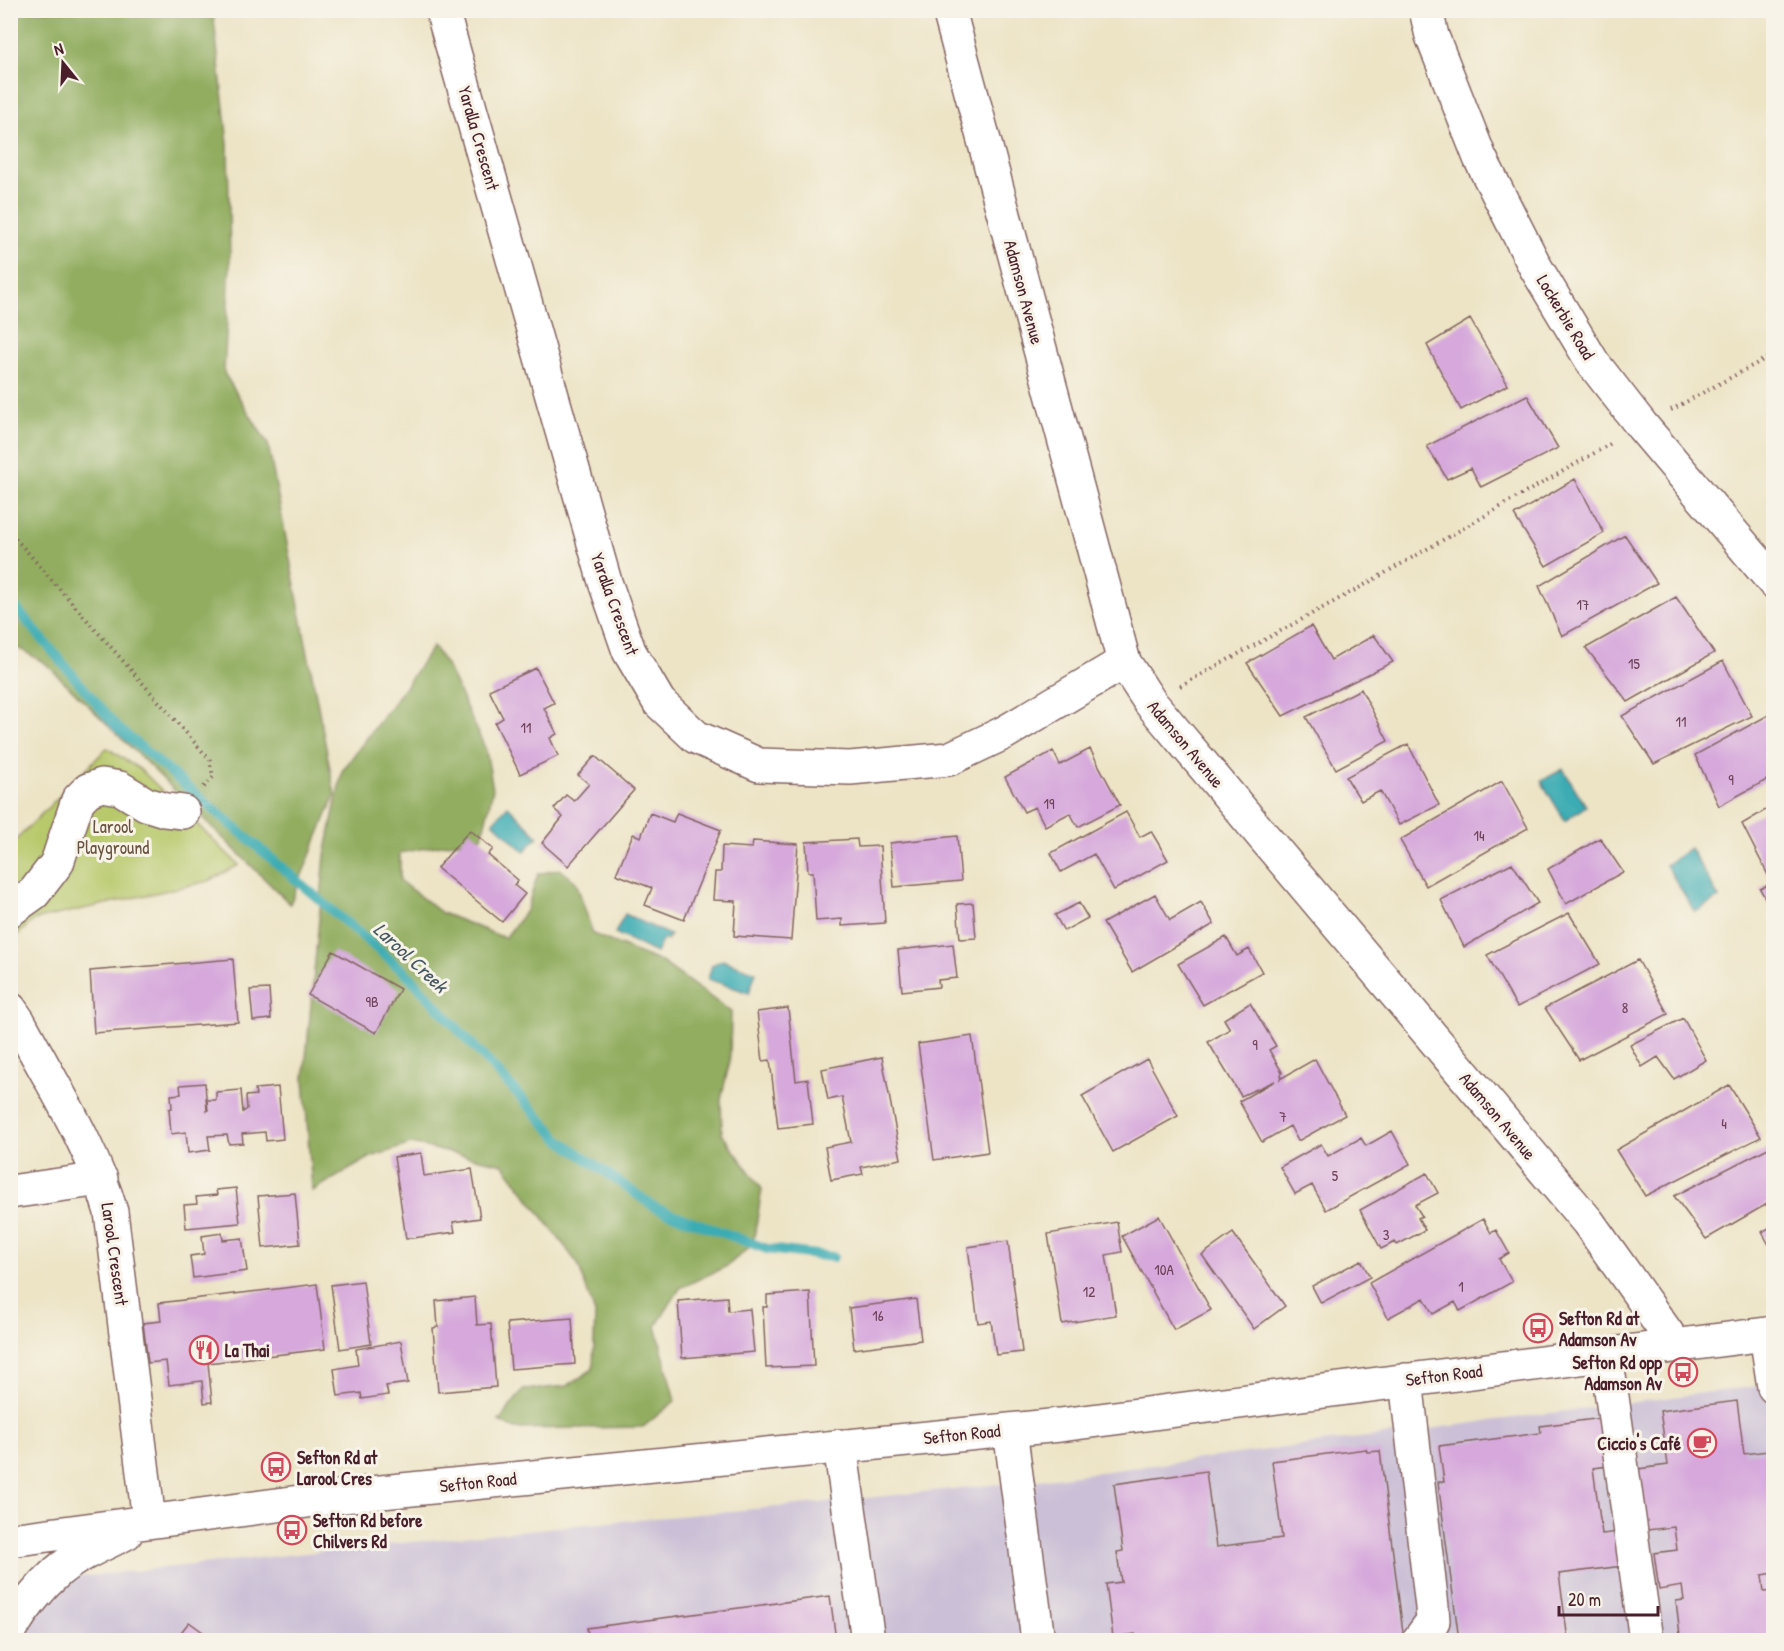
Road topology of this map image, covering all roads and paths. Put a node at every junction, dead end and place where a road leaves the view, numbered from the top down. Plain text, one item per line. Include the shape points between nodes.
1 (442, 10) edge
2 (949, 10) edge
3 (1426, 10) edge
4 (1773, 354) edge
5 (1642, 426) junction
6 (10, 528) edge
7 (1773, 582) edge
8 (1124, 662) junction
9 (1150, 702) junction
10 (213, 777) dead end
11 (183, 812) dead end
12 (10, 910) edge
13 (10, 1009) edge
14 (101, 1179) junction
15 (10, 1192) edge
16 (1770, 1333) edge
17 (1676, 1346) junction
18 (1606, 1354) junction
19 (1406, 1380) junction
20 (1773, 1387) edge
21 (1010, 1430) junction
22 (840, 1446) junction
23 (148, 1521) junction
24 (10, 1540) edge
25 (10, 1630) edge
26 (868, 1641) edge
27 (1038, 1641) edge
28 (1419, 1641) edge
29 (1646, 1641) edge

1 - 8 street, Yaralla Crescent via 605,582 630,651 659,702 693,734 759,765 850,768 950,759
2 - 8 street, Adamson Avenue
3 - 5 street, Lockerbie Road via 1432,36 1480,158 1536,268 1593,363
4 - 5 path
5 - 7 street, Lockerbie Road
5 - 9 path
6 - 10 path via 210,760
8 - 9 street, Adamson Avenue
9 - 17 street, Adamson Avenue via 1588,1222
11 - 12 street via 146,804 120,788 102,785 88,790 78,800 57,863 34,893
13 - 14 street, Larool Crescent
14 - 15 street
14 - 23 street, Larool Crescent via 111,1212
16 - 17 street, Sefton Road
16 - 20 street
17 - 18 street, Sefton Road
18 - 19 street, Sefton Road
18 - 29 street
19 - 21 street, Sefton Road
19 - 28 street via 1432,1607 1432,1621
21 - 22 street, Sefton Road
21 - 27 street
22 - 23 street, Sefton Road via 361,1494
22 - 26 street
23 - 24 street, Sefton Road
23 - 25 street, Sefton Road via 58,1571 25,1606

